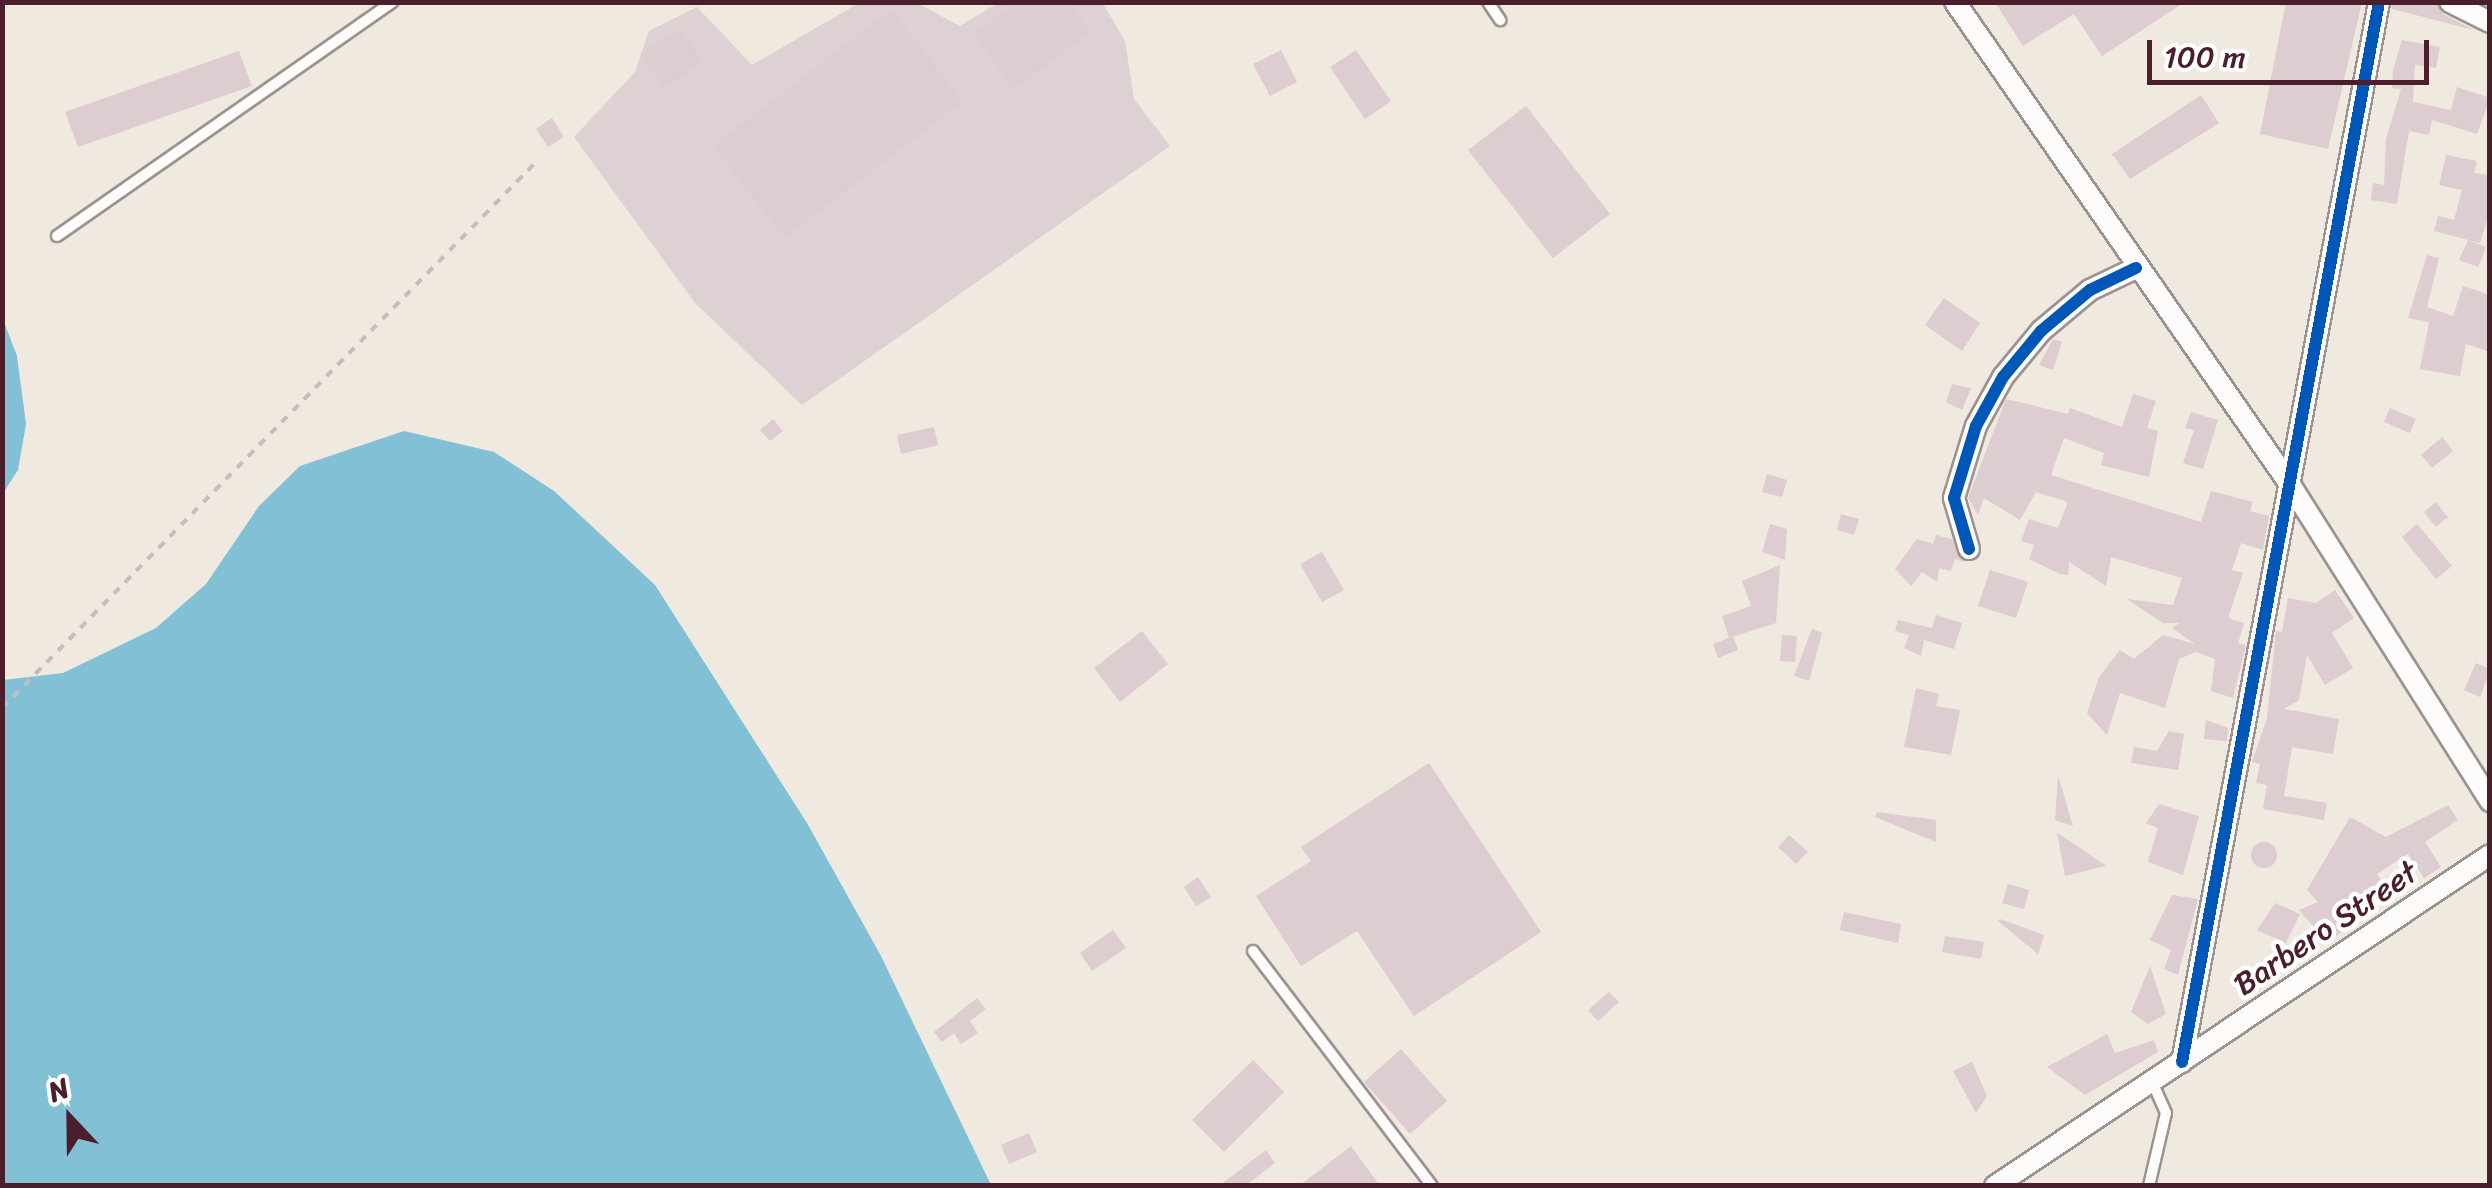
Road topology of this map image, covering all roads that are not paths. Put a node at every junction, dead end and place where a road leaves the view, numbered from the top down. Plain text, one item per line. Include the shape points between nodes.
1 (392, 2) edge
2 (1488, 2) edge
3 (1955, 2) edge
4 (2379, 2) edge
5 (2450, 2) edge
6 (1500, 20) dead end
7 (2490, 22) edge
8 (56, 236) dead end
9 (2136, 268) junction
10 (2291, 486) junction
11 (1969, 549) dead end
12 (2490, 800) edge
13 (2490, 855) edge
14 (1253, 951) dead end
15 (2182, 1062) junction
16 (2152, 1080) junction
17 (1432, 1186) edge
18 (1996, 1186) edge
19 (2149, 1186) edge

1 - 8 lane
2 - 6 lane
3 - 9 street
4 - 10 street
5 - 7 street
9 - 10 street
9 - 11 street via 2090,290 2003,377 1976,426 1954,498
10 - 12 street
10 - 15 street
13 - 15 street, Barbero Street
14 - 17 lane
15 - 16 street, Barbero Street
16 - 18 street, Barbero Street
16 - 19 lane via 2166,1113

